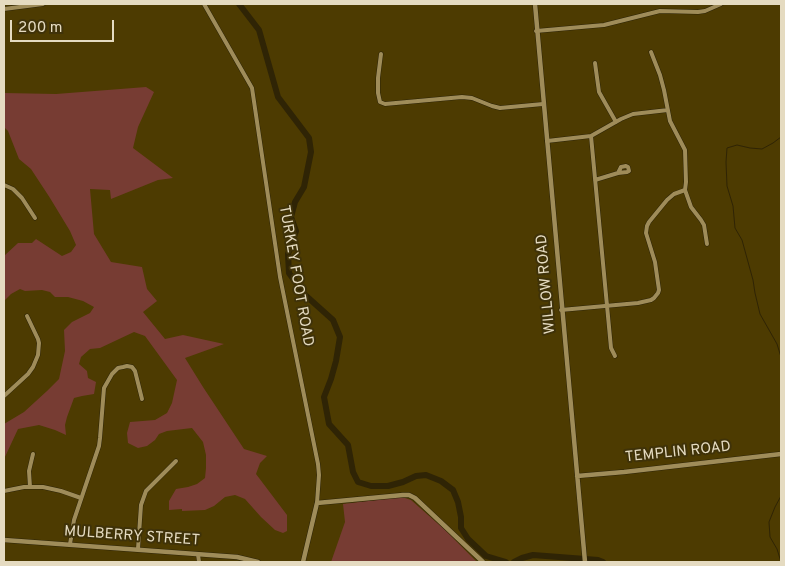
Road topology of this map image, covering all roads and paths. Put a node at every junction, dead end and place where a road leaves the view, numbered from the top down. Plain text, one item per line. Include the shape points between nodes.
1 (43, 4) edge
2 (204, 4) edge
3 (535, 4) edge
4 (721, 4) edge
5 (4, 9) edge
6 (536, 31) junction
7 (651, 52) dead end
8 (381, 54) dead end
9 (595, 63) dead end
10 (543, 104) junction
11 (668, 110) junction
12 (616, 122) junction
13 (591, 136) junction
14 (547, 141) junction
15 (618, 173) dead end
16 (595, 180) junction
17 (4, 185) edge
18 (684, 191) junction
19 (35, 218) dead end
20 (707, 244) dead end
21 (607, 305) junction
22 (562, 310) junction
23 (27, 316) dead end
24 (615, 356) dead end
25 (4, 396) edge
26 (142, 399) dead end
27 (33, 454) dead end
28 (781, 454) edge
29 (176, 461) dead end
30 (577, 476) junction
31 (30, 487) junction
32 (4, 491) edge
33 (81, 498) junction
34 (317, 503) junction
35 (4, 540) edge
36 (70, 544) junction
37 (138, 549) junction
38 (198, 554) junction
39 (199, 562) edge
40 (258, 562) edge
41 (303, 562) edge
42 (483, 562) edge
43 (585, 562) edge

1 - 5 street
2 - 34 street, TURKEY FOOT ROAD via 252,88 280,275 318,464
3 - 6 street, WILLOW ROAD
4 - 6 street via 698,12 660,11 604,25
6 - 10 street, WILLOW ROAD
7 - 11 street
8 - 10 street via 377,86 380,102 385,104 462,97 500,108
9 - 12 street via 599,92
10 - 14 street, WILLOW ROAD
11 - 12 street via 638,113
11 - 18 street via 685,150
12 - 13 street
13 - 14 street
13 - 16 street
14 - 22 street, WILLOW ROAD
15 - 16 street
16 - 21 street
17 - 19 street via 13,189
18 - 20 street via 691,208 704,225
18 - 21 street via 667,200 647,226 658,293 645,302
21 - 22 street
21 - 24 street via 611,348
22 - 30 street, WILLOW ROAD
23 - 25 street via 40,343 37,359 28,374
26 - 33 street via 132,367 118,368 104,388 99,446
27 - 31 street
28 - 30 street, TEMPLIN ROAD
29 - 37 street via 146,491 141,506
30 - 43 street, WILLOW ROAD
31 - 32 street
31 - 33 street via 54,489
33 - 36 street
34 - 41 street, TURKEY FOOT ROAD
34 - 42 street via 409,495
35 - 36 street, MULBERRY STREET
36 - 37 street, MULBERRY STREET
37 - 38 street, MULBERRY STREET
38 - 39 street
38 - 40 street, MULBERRY STREET

